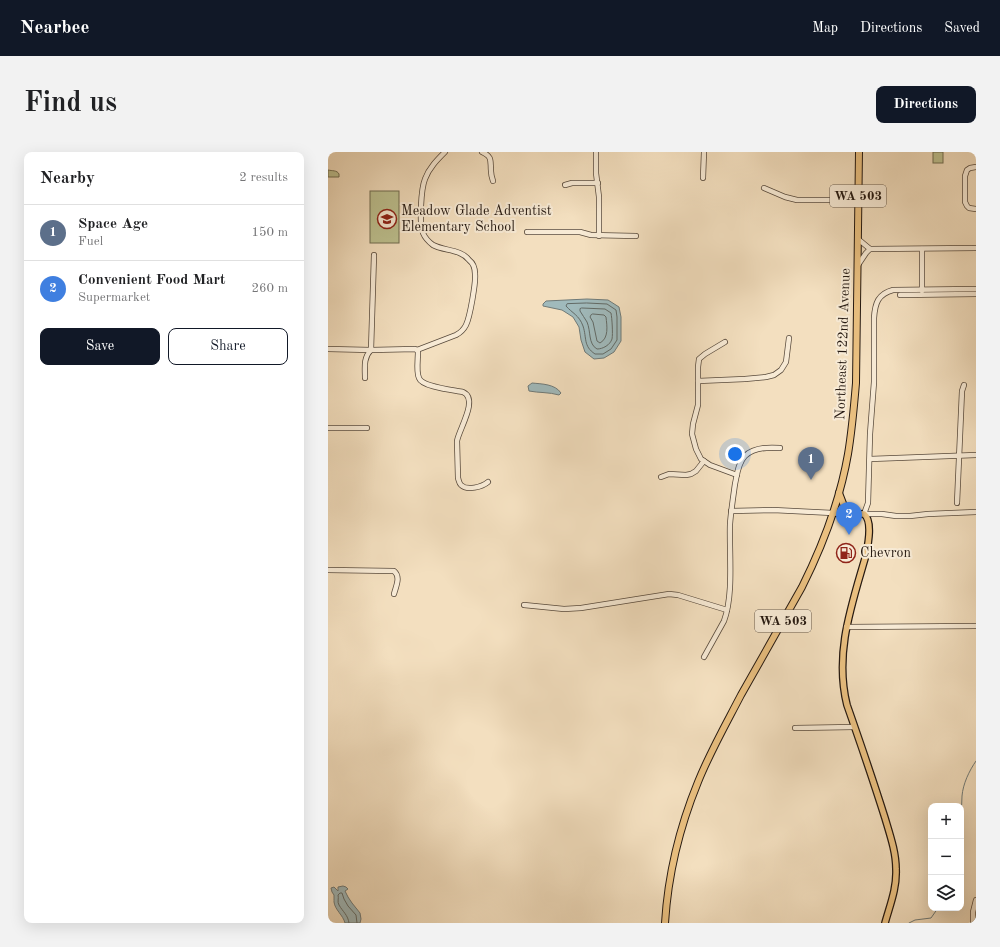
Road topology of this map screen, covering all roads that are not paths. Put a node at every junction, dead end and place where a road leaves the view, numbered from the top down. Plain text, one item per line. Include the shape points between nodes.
1 (445, 152) edge
2 (482, 152) edge
3 (596, 152) edge
4 (704, 152) edge
5 (859, 152) edge
6 (976, 167) edge
7 (703, 178) dead end
8 (493, 181) dead end
9 (598, 183) junction
10 (565, 185) dead end
11 (764, 188) dead end
12 (858, 200) junction
13 (976, 209) edge
14 (527, 232) dead end
15 (599, 236) junction
16 (636, 236) dead end
17 (858, 239) junction
18 (976, 248) edge
19 (870, 249) junction
20 (922, 249) junction
21 (374, 255) dead end
22 (858, 265) junction
23 (922, 289) junction
24 (976, 289) edge
25 (976, 294) edge
26 (900, 295) dead end
27 (922, 295) junction
28 (789, 338) dead end
29 (725, 342) dead end
30 (328, 349) edge
31 (371, 350) junction
32 (417, 350) junction
33 (365, 378) dead end
34 (698, 381) junction
35 (964, 385) dead end
36 (328, 428) edge
37 (367, 428) dead end
38 (780, 448) dead end
39 (976, 455) edge
40 (959, 456) junction
41 (870, 459) junction
42 (704, 461) junction
43 (737, 475) junction
44 (661, 478) dead end
45 (488, 482) dead end
46 (839, 493) junction
47 (957, 503) dead end
48 (731, 511) junction
49 (976, 512) edge
50 (833, 513) junction
51 (851, 513) junction
52 (864, 514) junction
53 (328, 570) edge
54 (394, 594) dead end
55 (524, 605) dead end
56 (727, 610) junction
57 (976, 626) edge
58 (846, 627) junction
59 (704, 657) dead end
60 (854, 727) junction
61 (795, 728) dead end
62 (976, 900) edge
63 (665, 923) edge
64 (885, 923) edge
65 (973, 923) edge

1 - 32 street via 429,170 424,182 421,194 422,231 433,244 469,258 475,273 473,294 468,320 461,332
2 - 8 street via 490,158
3 - 9 street
4 - 7 street
5 - 12 highway, Northeast 122nd Avenue / WA 503
6 - 13 street via 966,170 965,176 966,204 969,208
9 - 10 street
9 - 15 street
11 - 12 street via 797,200
12 - 17 highway, Northeast 122nd Avenue / WA 503
14 - 15 street via 580,232
15 - 16 street
17 - 19 street
17 - 22 highway, Northeast 122nd Avenue / WA 503
18 - 20 street
19 - 20 street
19 - 22 street
20 - 23 street
21 - 31 street
22 - 46 highway, Northeast 122nd Avenue / WA 503 via 854,411
23 - 24 street
23 - 27 street
23 - 41 street via 893,290 884,294 875,308
25 - 27 street
26 - 27 street
28 - 34 street via 786,362 777,373 758,378
29 - 34 street via 699,359
30 - 31 street
31 - 32 street
31 - 33 street via 365,359
32 - 45 street via 418,376 421,381 463,392 469,398 457,441 460,483 465,487 471,487
34 - 42 street via 698,405 692,434 698,454
35 - 40 street
36 - 37 street
38 - 43 street via 761,448 749,452 741,461
39 - 40 street
40 - 41 street
40 - 47 street
41 - 52 street via 868,506
42 - 43 street
42 - 44 street via 691,474 669,474
43 - 48 street
46 - 50 highway, Northeast 122nd Avenue / WA 503
46 - 51 highway via 844,506
48 - 50 street
48 - 56 street via 730,591
49 - 52 street via 910,516
50 - 51 main road
50 - 63 highway, Northeast 122nd Avenue / WA 503 via 802,587 705,766 678,841
51 - 52 main road
52 - 58 main road via 869,521 868,546
53 - 54 street via 394,571 398,579
55 - 56 street via 581,608 669,594
56 - 59 street via 724,621
57 - 58 street
58 - 60 main road via 843,683
60 - 61 street
60 - 64 main road via 883,811 896,859 895,888
62 - 65 street

